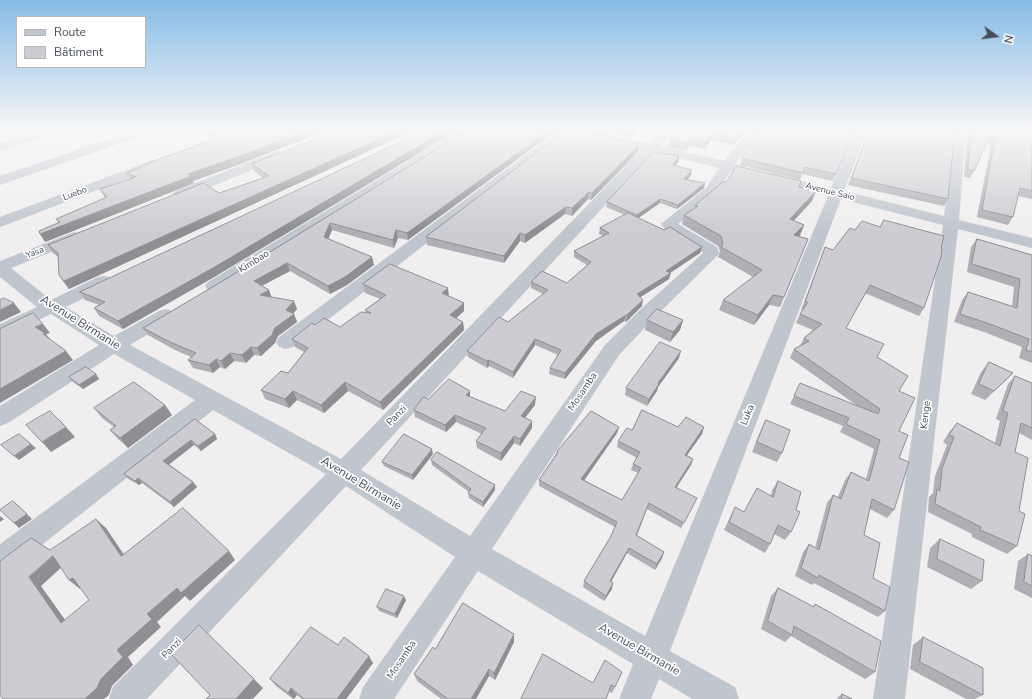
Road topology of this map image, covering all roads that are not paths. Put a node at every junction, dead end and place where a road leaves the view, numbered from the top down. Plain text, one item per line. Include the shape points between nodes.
1 (50, 164) edge
2 (153, 164) edge
3 (256, 164) edge
4 (413, 164) edge
5 (522, 164) edge
6 (637, 164) edge
7 (717, 164) edge
8 (729, 164) edge
9 (848, 164) edge
10 (957, 164) edge
11 (727, 166) junction
12 (749, 171) edge
13 (763, 175) edge
14 (0, 181) edge
15 (836, 194) junction
16 (166, 200) edge
17 (0, 222) edge
18 (951, 223) junction
19 (86, 232) edge
20 (1032, 243) edge
21 (0, 267) edge
22 (114, 277) edge
23 (202, 293) edge
24 (182, 305) edge
25 (49, 307) junction
26 (0, 332) edge
27 (286, 342) dead end
28 (114, 345) junction
29 (211, 399) junction
30 (0, 417) edge
31 (344, 472) junction
32 (474, 554) junction
33 (0, 561) edge
34 (652, 658) junction
35 (125, 699) edge
36 (375, 699) edge
37 (635, 699) edge
38 (723, 699) edge
39 (889, 699) edge

1 - 14 street
2 - 17 street, Luebo
3 - 16 street
4 - 23 street, Kimbao
5 - 27 street
6 - 31 street, Panzi
7 - 11 street
8 - 11 street, Mosamba
9 - 15 street, Luka
10 - 18 street, Kenge
11 - 12 street
11 - 32 street, Mosamba via 712,190 668,225 711,250 711,254 612,350
13 - 15 street, Avenue Saio
15 - 18 street, Avenue Saio
15 - 34 street, Luka
18 - 20 street, Avenue Saio
18 - 39 street, Kenge
19 - 21 street, Yasa
21 - 25 street, Avenue Birmanie
22 - 25 street
24 - 28 street
25 - 26 street
25 - 28 street, Avenue Birmanie
28 - 29 street, Avenue Birmanie
28 - 30 street
29 - 31 street, Avenue Birmanie
29 - 33 street
31 - 32 street, Avenue Birmanie
31 - 35 street, Panzi
32 - 34 street, Avenue Birmanie
32 - 36 street, Mosamba
34 - 37 street, Luka
34 - 38 street, Avenue Birmanie

